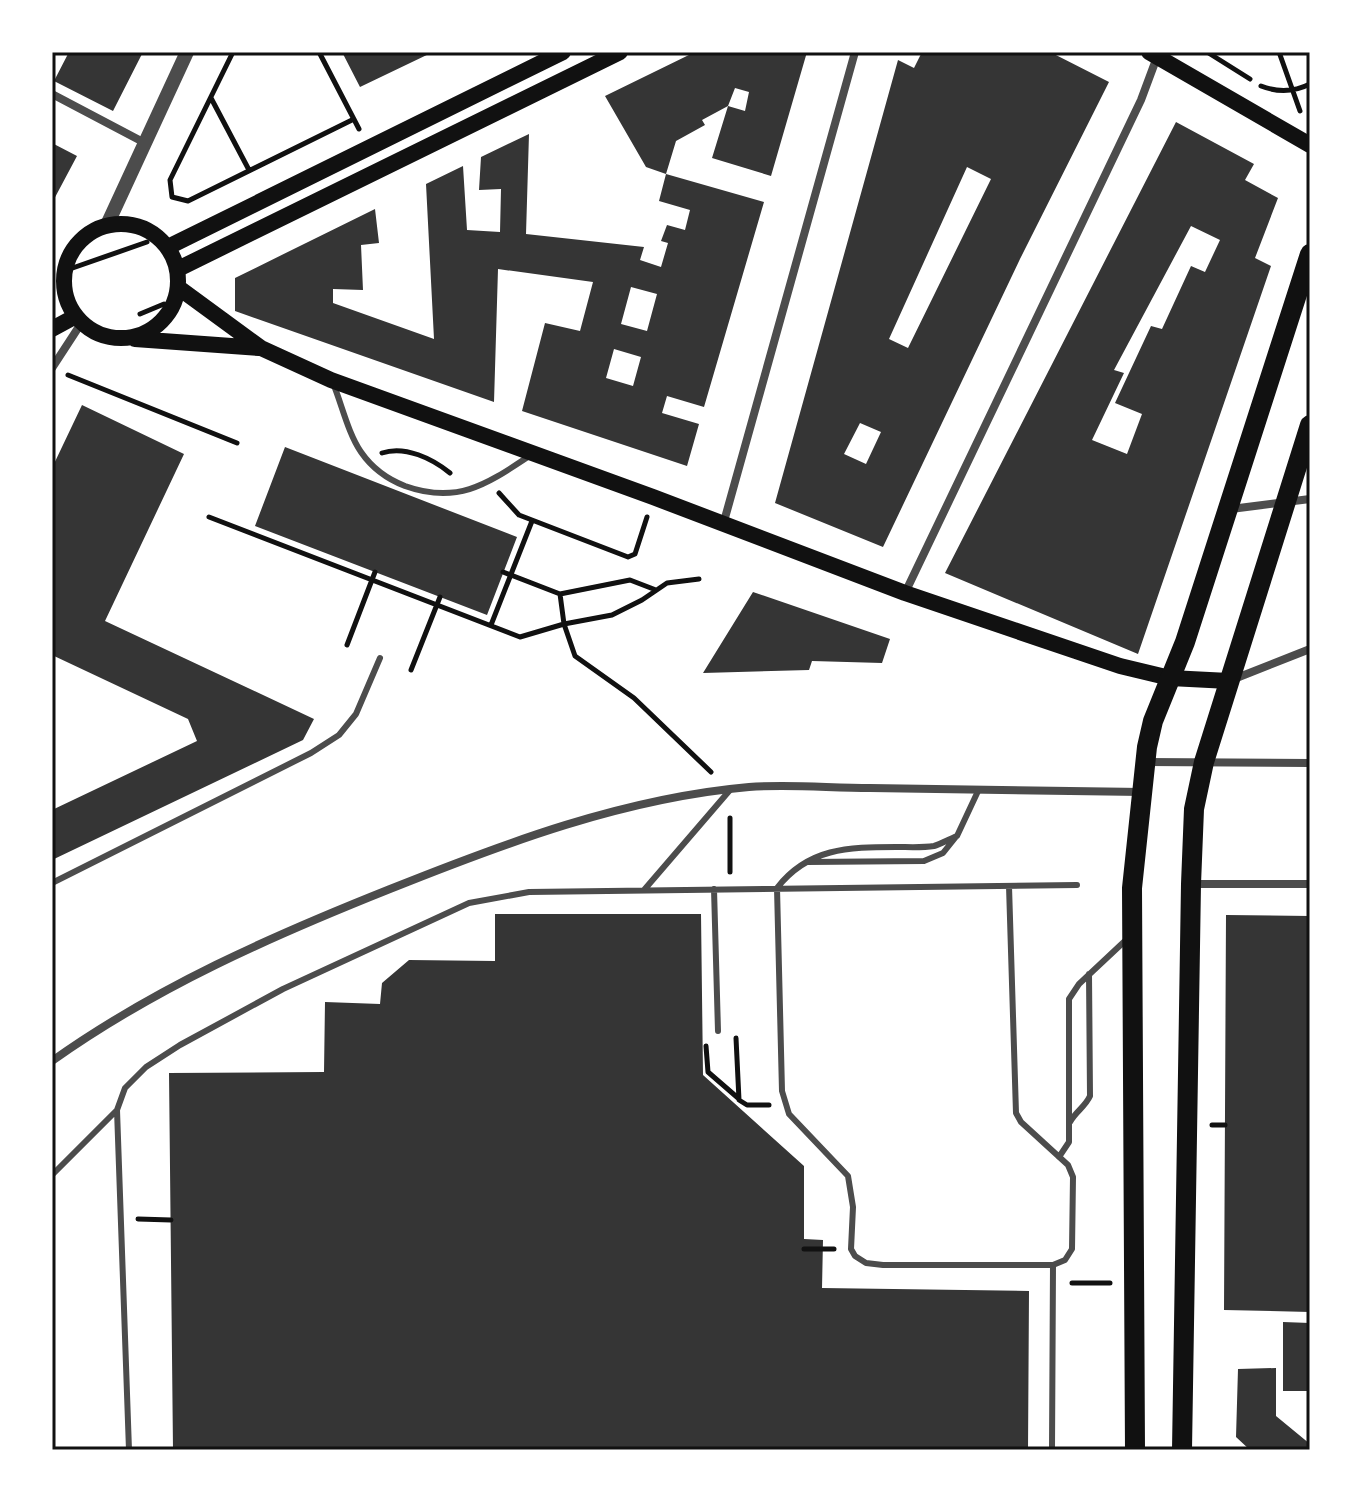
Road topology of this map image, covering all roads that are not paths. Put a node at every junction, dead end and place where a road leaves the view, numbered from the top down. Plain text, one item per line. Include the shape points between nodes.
1 (187, 52) edge
2 (563, 52) edge
3 (620, 52) edge
4 (855, 52) edge
5 (1153, 54) edge
6 (52, 94) edge
7 (145, 143) junction
8 (1310, 145) edge
9 (107, 225) junction
10 (163, 242) junction
11 (1310, 254) edge
12 (178, 269) junction
13 (60, 283) edge
14 (179, 288) junction
15 (79, 319) junction
16 (52, 329) edge
17 (125, 338) junction
18 (261, 348) junction
19 (52, 368) edge
20 (331, 380) junction
21 (1310, 425) edge
22 (534, 453) junction
23 (1310, 499) edge
24 (1286, 501) junction
25 (1228, 509) junction
26 (723, 526) junction
27 (905, 593) junction
28 (1310, 649) edge
29 (380, 658) dead end
30 (1170, 678) junction
31 (1229, 681) junction
32 (1145, 762) junction
33 (1204, 762) junction
34 (1310, 763) edge
35 (979, 789) junction
36 (730, 790) junction
37 (1142, 792) junction
38 (957, 836) junction
39 (804, 862) junction
40 (52, 883) edge
41 (1191, 884) junction
42 (1310, 884) edge
43 (1077, 885) dead end
44 (1009, 886) junction
45 (777, 888) junction
46 (714, 889) junction
47 (644, 890) junction
48 (1132, 933) junction
49 (1089, 974) junction
50 (718, 1031) dead end
51 (52, 1061) edge
52 (117, 1110) junction
53 (1070, 1123) junction
54 (1059, 1157) junction
55 (52, 1175) edge
56 (1053, 1265) junction
57 (1136, 1448) edge
58 (1181, 1449) edge
59 (129, 1450) edge
60 (1052, 1450) edge

1 - 7 street
2 - 10 main road
3 - 12 main road
4 - 26 street
5 - 8 main road
5 - 27 street via 1141,100
6 - 7 street
7 - 9 street
9 - 10 main road via 135,225
9 - 13 main road via 75,245
10 - 12 main road
11 - 25 main road
12 - 14 main road
13 - 15 main road
14 - 17 main road via 157,326
14 - 18 main road
15 - 16 main road
15 - 17 main road via 98,333
15 - 19 street
17 - 18 main road
18 - 20 main road
20 - 22 main road
20 - 22 lane via 360,451 397,483 450,495 492,481
21 - 24 main road
22 - 26 main road
23 - 24 street
24 - 25 street
24 - 31 main road
25 - 30 main road
26 - 27 main road
27 - 30 main road
28 - 31 street
29 - 40 lane via 356,714 339,735
30 - 31 main road
30 - 32 main road
31 - 33 main road
32 - 33 street
32 - 37 main road
33 - 34 street
33 - 41 main road via 1194,809
35 - 36 street
35 - 37 street
35 - 38 lane
36 - 47 lane
36 - 51 street via 680,796 525,838 279,933 171,986
37 - 48 main road
38 - 39 lane via 934,846 864,847
38 - 39 lane via 943,853 924,861
39 - 45 lane
41 - 42 street
41 - 58 main road
43 - 44 lane
44 - 45 lane
44 - 54 lane via 1016,1113
45 - 46 lane
45 - 56 lane via 782,1091 789,1114 848,1176 855,1256 883,1265
46 - 47 lane
46 - 50 lane
47 - 52 lane via 529,892 469,903 283,989 180,1045 125,1088
48 - 49 lane
48 - 57 main road
49 - 53 lane via 1069,999
49 - 53 lane via 1090,1096
52 - 55 lane
52 - 59 lane
53 - 54 lane via 1069,1142
54 - 56 lane via 1073,1177 1072,1249
56 - 60 lane

